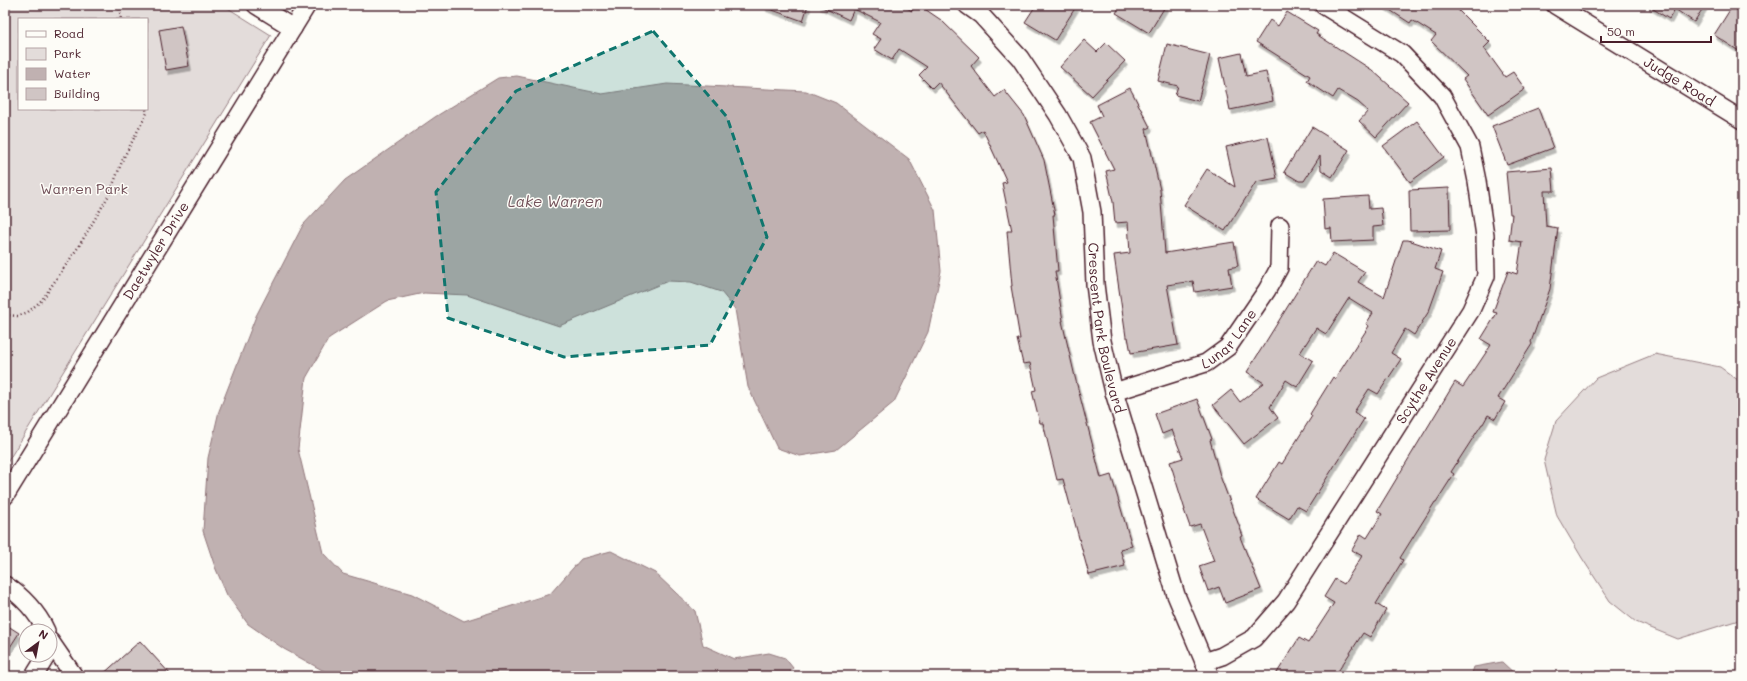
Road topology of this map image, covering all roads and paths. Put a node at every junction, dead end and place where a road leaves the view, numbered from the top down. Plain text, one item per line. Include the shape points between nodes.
1 (119, 5) edge
2 (256, 5) edge
3 (307, 5) edge
4 (967, 5) edge
5 (1323, 5) edge
6 (1555, 5) edge
7 (984, 10) edge
8 (121, 18) edge
9 (293, 28) junction
10 (146, 110) edge
11 (1742, 120) edge
12 (1280, 226) dead end
13 (5, 315) edge
14 (1114, 392) junction
15 (5, 496) edge
16 (5, 585) edge
17 (42, 623) edge
18 (58, 657) edge
19 (41, 663) edge
20 (1207, 669) edge
21 (34, 676) edge
22 (74, 676) edge

1 - 8 path
2 - 9 street
3 - 9 street, Daetwyler Drive
4 - 7 street, Crescent Park Boulevard
5 - 20 street, Scythe Avenue via 1402,54 1442,96 1470,147 1485,236 1486,276 1471,310 1286,601 1254,638 1222,656
6 - 11 street, Judge Road
7 - 14 street, Crescent Park Boulevard via 1058,115 1082,158 1092,212 1095,284 1102,341
9 - 15 street, Daetwyler Drive
10 - 13 path via 123,158 109,195 71,258 42,300 28,312 18,316
12 - 14 street, Lunar Lane via 1279,268 1228,347 1206,363
14 - 20 street, Crescent Park Boulevard via 1176,595
16 - 17 street via 14,591
18 - 22 street
19 - 21 street

